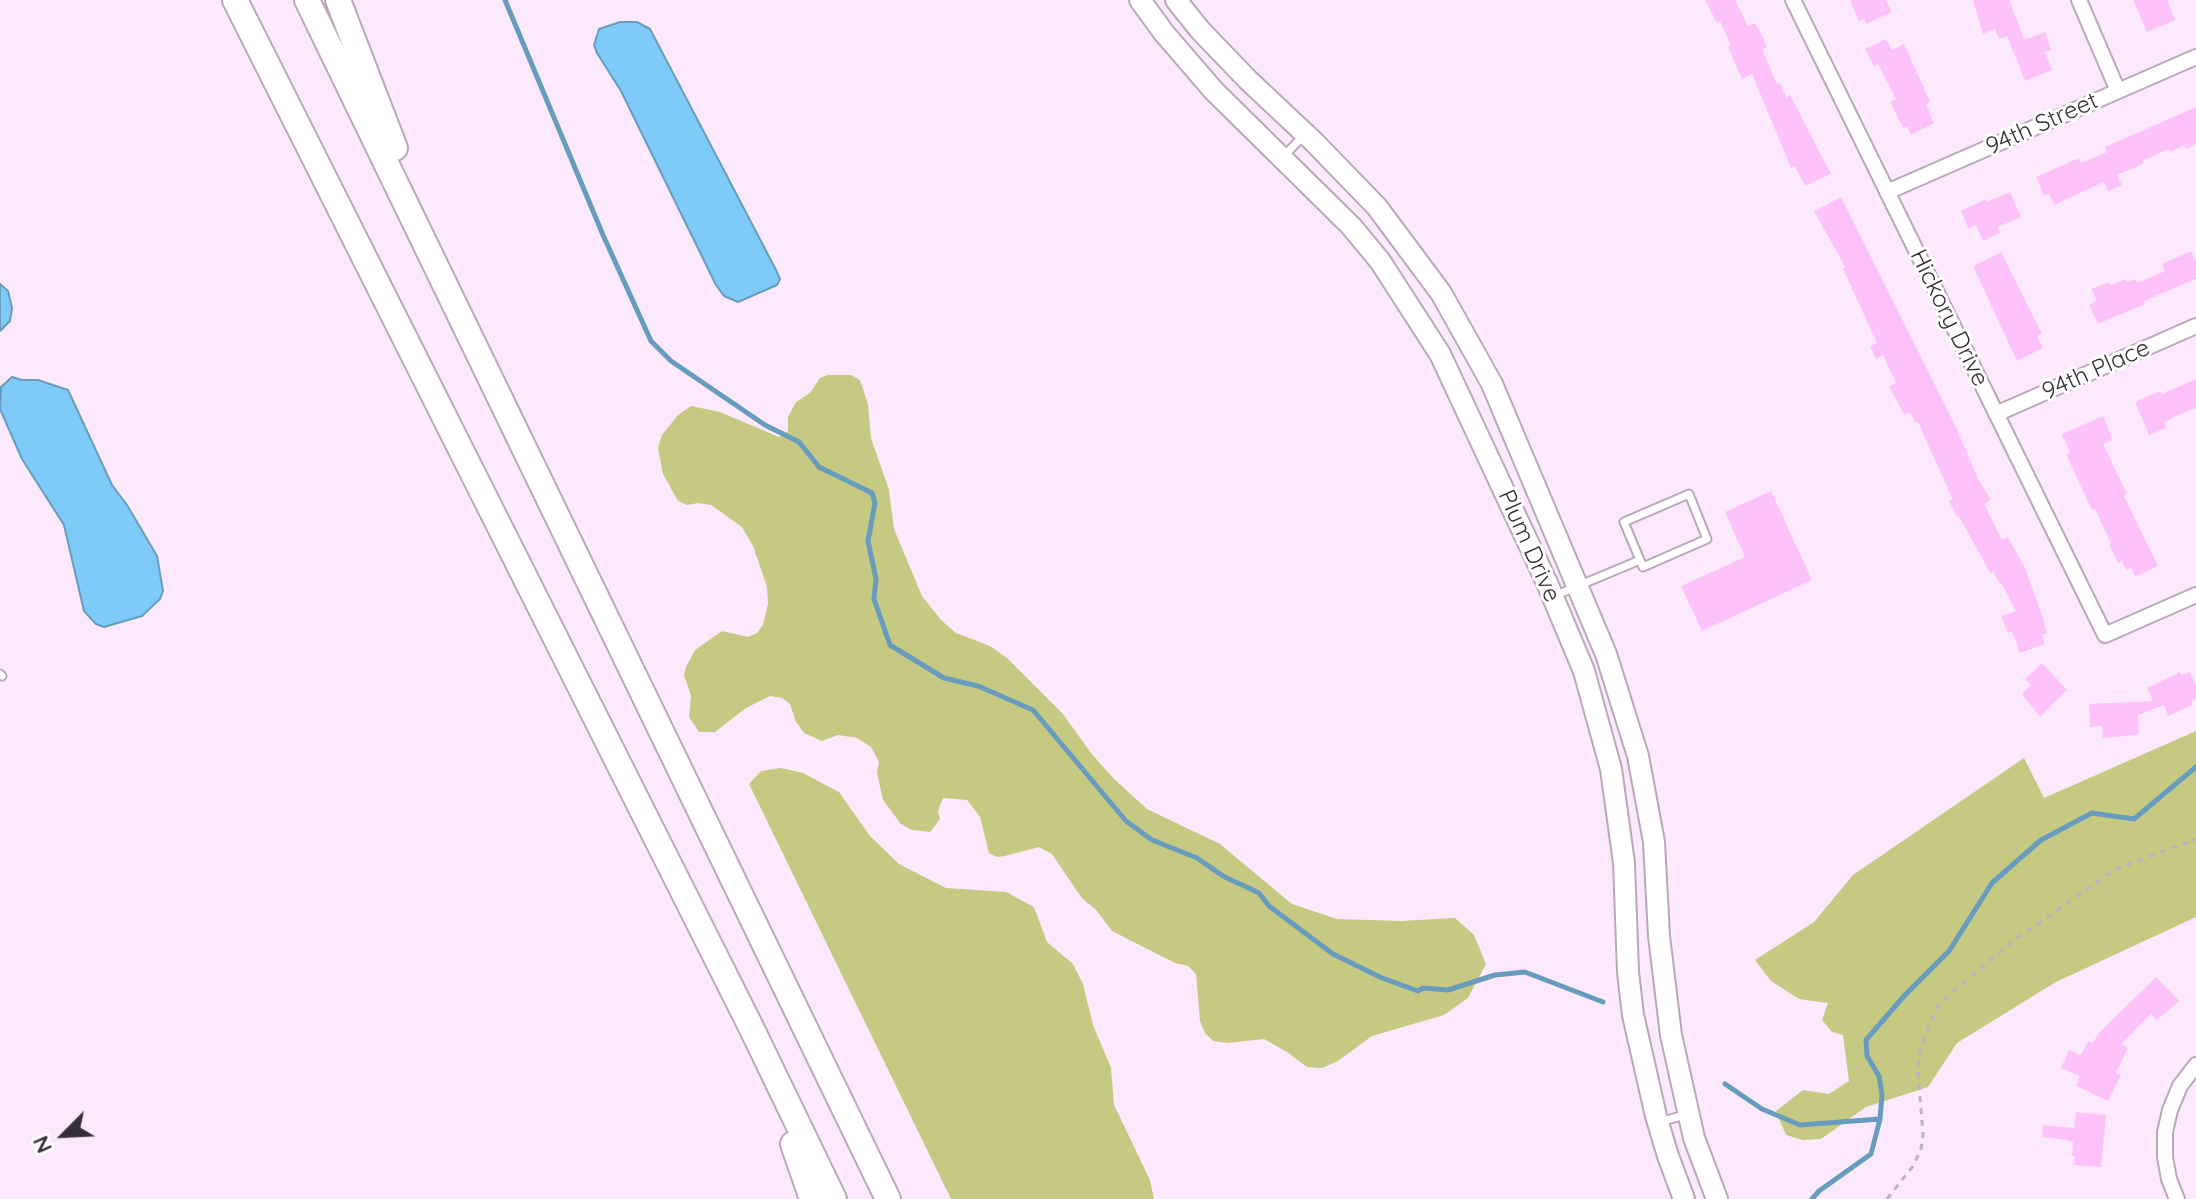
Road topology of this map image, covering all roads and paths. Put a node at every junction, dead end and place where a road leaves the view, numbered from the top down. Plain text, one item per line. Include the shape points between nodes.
1 (224, 0) edge
2 (235, 0) edge
3 (307, 0) edge
4 (338, 0) edge
5 (1140, 0) edge
6 (1176, 0) edge
7 (1793, 0) edge
8 (2079, 0) edge
9 (2196, 57) edge
10 (2118, 91) junction
11 (1305, 134) junction
12 (1282, 157) junction
13 (1887, 192) junction
14 (351, 231) junction
15 (454, 300) junction
16 (2196, 326) edge
17 (1996, 414) junction
18 (1640, 560) junction
19 (1578, 586) junction
20 (2196, 595) edge
21 (1552, 597) junction
22 (2196, 839) edge
23 (793, 1006) junction
24 (750, 1025) junction
25 (2196, 1065) edge
26 (1688, 1114) junction
27 (1658, 1122) junction
28 (812, 1199) edge
29 (834, 1199) edge
30 (888, 1199) edge
31 (907, 1199) edge
32 (1684, 1199) edge
33 (1717, 1199) edge
34 (1887, 1199) edge
35 (2177, 1199) edge

1 - 14 highway
2 - 14 highway
3 - 15 highway
4 - 15 highway
5 - 12 street, Plum Drive via 1196,71
6 - 11 street, Plum Drive
7 - 13 street, Hickory Drive
8 - 10 street
9 - 10 street, 94th Street
10 - 13 street, 94th Street
11 - 12 lane
11 - 19 street, Plum Drive via 1377,207 1454,315 1492,384
12 - 21 street, Plum Drive via 1351,226 1422,324
13 - 17 street, Hickory Drive
14 - 24 highway
15 - 23 highway
16 - 17 street, 94th Place
17 - 20 street, Hickory Drive via 2105,635
18 - 18 lane via 1643,567 1707,539 1689,494 1624,522
18 - 19 lane
19 - 21 lane
19 - 26 street, Plum Drive via 1620,697 1648,803 1671,1035
21 - 27 street, Plum Drive via 1584,671 1611,769 1624,863 1633,1015
22 - 34 path via 2116,869 2013,941 1936,1009 1920,1050 1921,1149
23 - 30 highway
23 - 31 highway
24 - 28 highway
24 - 29 highway
25 - 35 street via 2180,1086 2165,1132 2165,1157
26 - 27 lane
26 - 33 street, Plum Drive
27 - 32 street, Plum Drive

